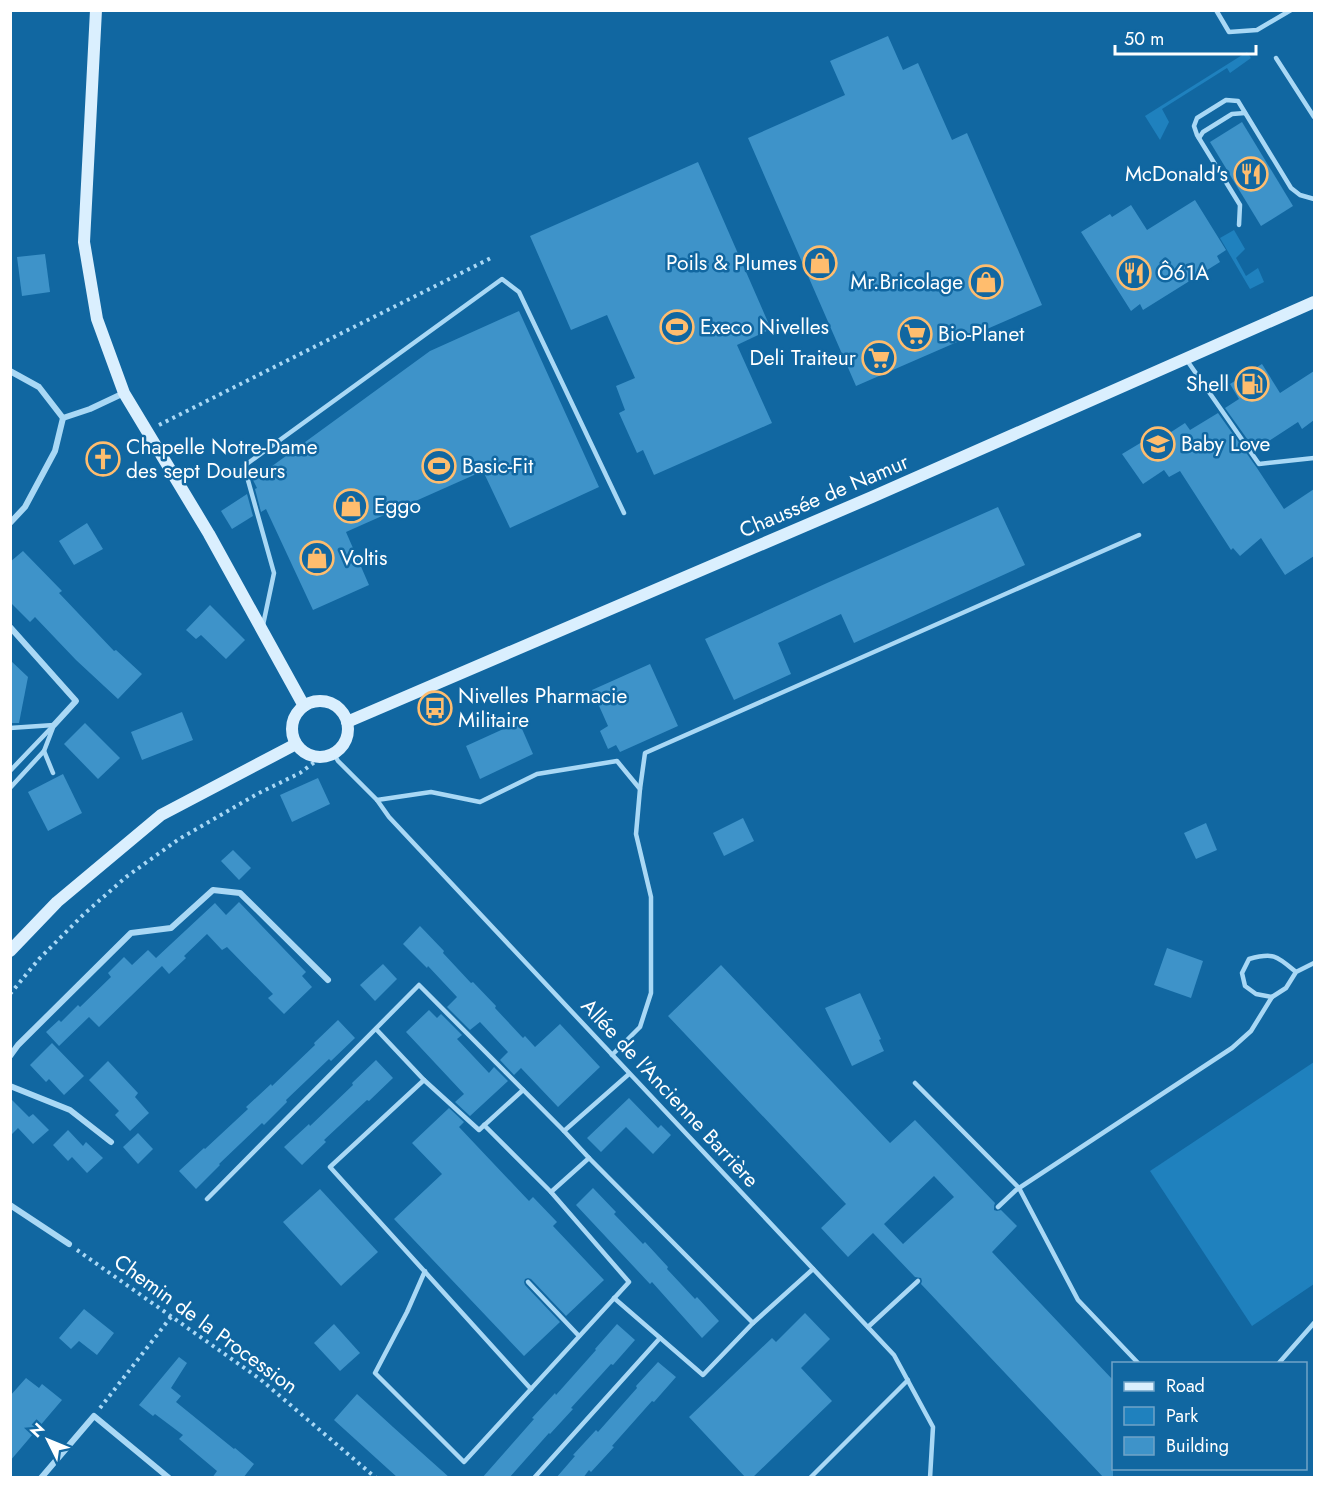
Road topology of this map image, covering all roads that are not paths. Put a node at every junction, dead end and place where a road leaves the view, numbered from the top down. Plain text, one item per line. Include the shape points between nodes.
1 (96, 10) edge
2 (1216, 10) edge
3 (1291, 10) edge
4 (1276, 58) dead end
5 (1245, 113) junction
6 (1314, 117) edge
7 (1199, 138) junction
8 (1314, 199) edge
9 (1239, 225) dead end
10 (1314, 302) edge
11 (1186, 358) junction
12 (10, 371) edge
13 (124, 393) junction
14 (63, 418) junction
15 (1314, 458) edge
16 (624, 513) dead end
17 (10, 523) edge
18 (1139, 534) dead end
19 (10, 627) edge
20 (262, 631) junction
21 (304, 706) junction
22 (347, 722) junction
23 (54, 725) junction
24 (10, 728) edge
25 (296, 744) junction
26 (44, 751) junction
27 (334, 754) junction
28 (10, 771) edge
29 (53, 773) dead end
30 (10, 788) edge
31 (640, 789) junction
32 (377, 800) junction
33 (10, 951) edge
34 (1314, 963) edge
35 (1296, 972) junction
36 (328, 980) dead end
37 (1272, 997) junction
38 (376, 1029) junction
39 (612, 1055) junction
40 (10, 1056) edge
41 (629, 1074) junction
42 (424, 1080) junction
43 (915, 1083) dead end
44 (10, 1086) edge
45 (523, 1090) junction
46 (484, 1125) junction
47 (564, 1131) junction
48 (111, 1142) dead end
49 (589, 1158) junction
50 (1019, 1188) junction
51 (551, 1192) junction
52 (207, 1199) dead end
53 (10, 1205) edge
54 (998, 1207) dead end
55 (69, 1244) road end
56 (813, 1269) junction
57 (425, 1271) junction
58 (918, 1281) dead end
59 (528, 1282) dead end
60 (614, 1298) junction
61 (753, 1323) junction
62 (1314, 1323) edge
63 (867, 1327) junction
64 (579, 1336) junction
65 (660, 1338) junction
66 (1137, 1362) edge
67 (1280, 1362) edge
68 (908, 1380) junction
69 (531, 1389) junction
70 (41, 1478) edge
71 (169, 1478) edge
72 (534, 1478) edge
73 (810, 1478) edge
74 (930, 1478) edge

1 - 13 main road via 84,242 97,319
2 - 3 lane via 1229,32 1257,30
4 - 6 lane
5 - 7 lane via 1233,114
5 - 7 lane via 1238,101 1226,100 1197,118 1194,126
5 - 8 lane via 1291,188
7 - 9 lane via 1240,205
10 - 11 main road, Chaussée de Namur
11 - 15 lane via 1259,464
11 - 22 main road, Chaussée de Namur
12 - 14 street via 39,387
13 - 14 street
13 - 20 main road
14 - 17 street via 55,451 26,507
16 - 20 lane via 519,292 502,279 244,465 274,573
18 - 31 lane via 645,753
19 - 23 street via 76,701
20 - 21 main road
21 - 22 main road via 316,701 330,703 341,710
21 - 25 main road via 295,717 292,730
22 - 27 main road via 348,734
23 - 24 lane
23 - 26 lane
23 - 28 lane
25 - 27 main road via 306,754 320,758
25 - 33 main road via 161,815 57,902
26 - 29 lane
26 - 30 lane
27 - 32 lane, Allée de l'Ancienne Barrière
31 - 32 lane via 617,761 537,774 480,802 431,792
31 - 39 lane via 636,834 651,897 651,993 639,1027
32 - 39 lane, Allée de l'Ancienne Barrière
34 - 35 lane
35 - 37 lane via 1286,988
35 - 37 lane via 1278,957 1263,955 1249,959 1242,973 1245,986 1256,994
36 - 40 street via 240,893 213,890 171,928 131,933
37 - 50 lane via 1251,1031 1232,1048
38 - 42 lane
38 - 45 lane via 419,986
38 - 52 lane
39 - 41 lane, Allée de l'Ancienne Barrière
41 - 47 lane
41 - 56 lane, Allée de l'Ancienne Barrière
42 - 46 lane via 479,1130
42 - 57 lane via 330,1167
43 - 50 lane
44 - 48 street via 70,1110
45 - 46 lane
45 - 47 lane
46 - 51 lane
47 - 49 lane
49 - 51 lane
49 - 61 lane
50 - 54 lane
50 - 66 lane via 1078,1300
51 - 60 lane via 629,1282
53 - 55 street
56 - 61 lane
56 - 63 lane, Allée de l'Ancienne Barrière
57 - 69 lane
57 - 69 lane via 375,1373 464,1462
58 - 63 lane
59 - 64 lane
60 - 64 lane
60 - 65 lane
61 - 65 lane via 703,1375
62 - 67 lane
63 - 68 lane, Allée de l'Ancienne Barrière via 894,1355
64 - 69 lane
65 - 72 lane
68 - 73 lane
68 - 74 lane, Allée de l'Ancienne Barrière via 933,1427
70 - 71 street via 94,1416

